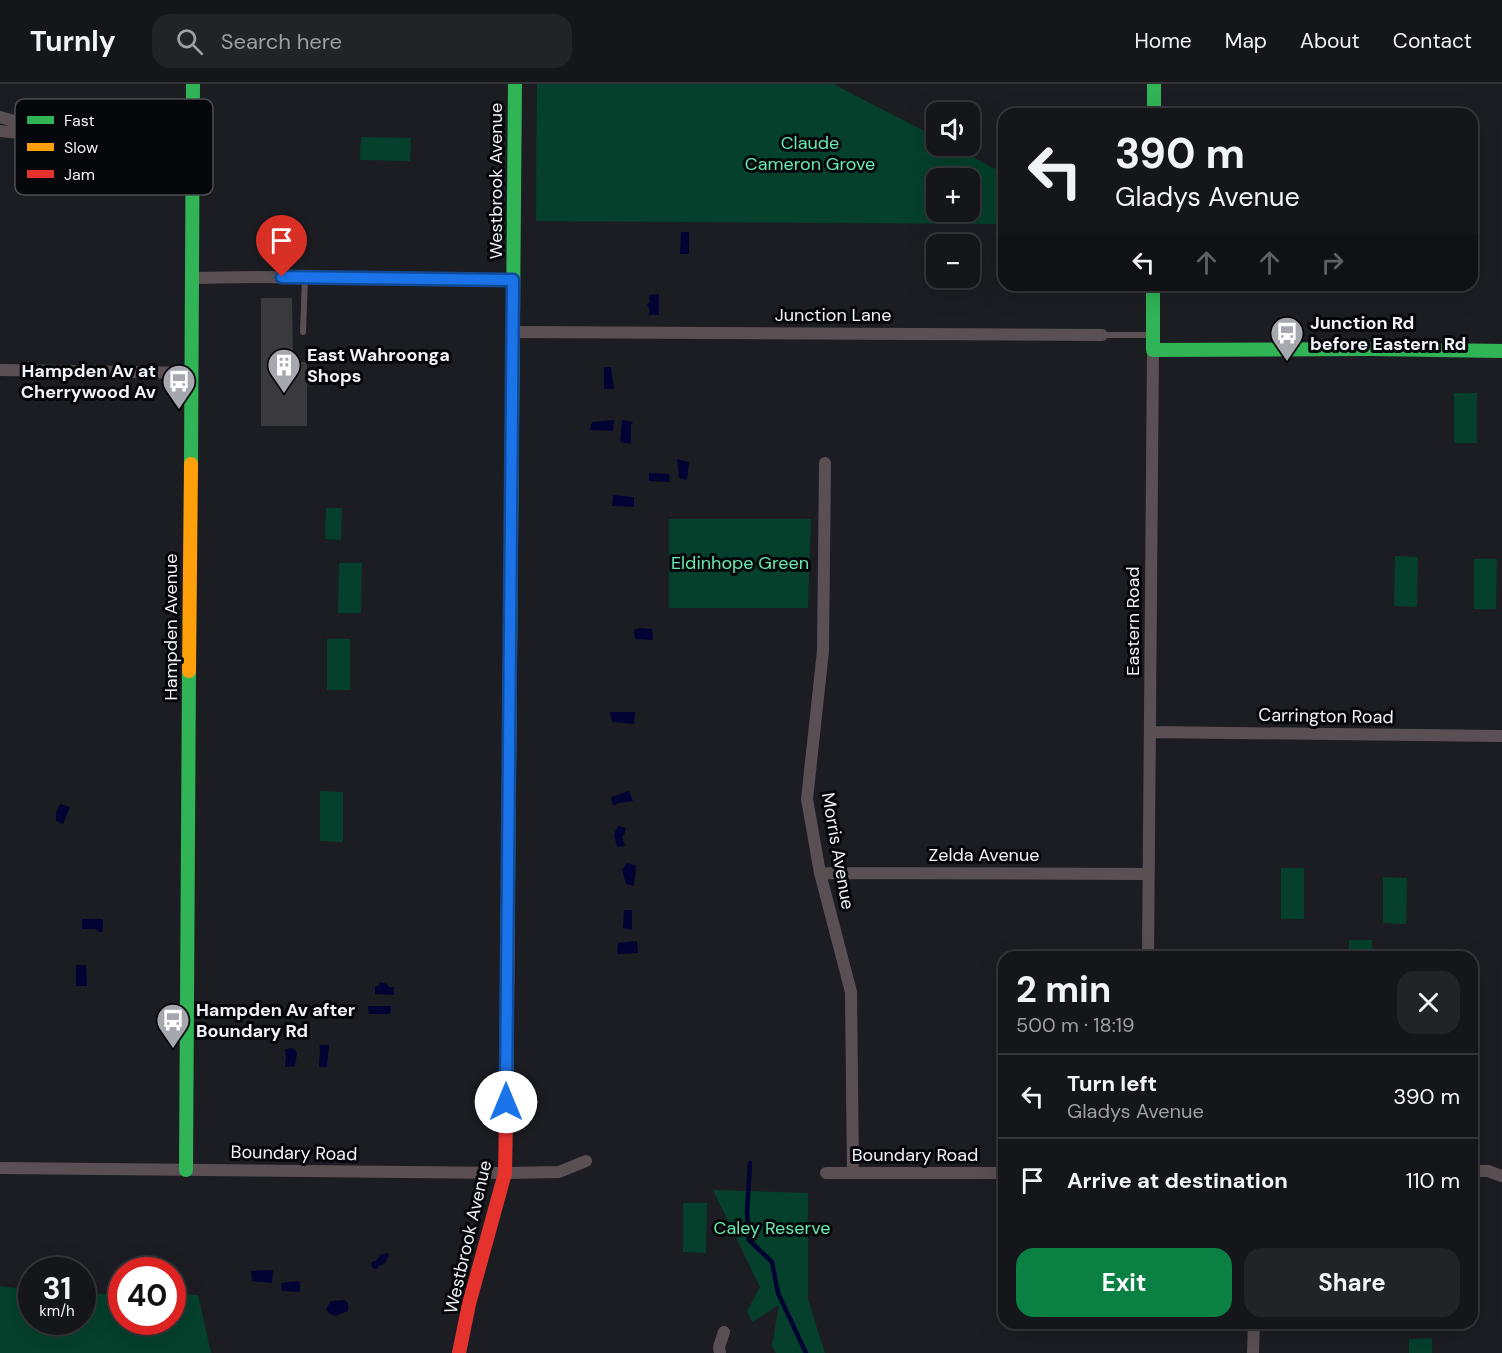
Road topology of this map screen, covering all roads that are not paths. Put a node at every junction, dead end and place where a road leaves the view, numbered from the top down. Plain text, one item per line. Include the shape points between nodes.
1 (193, 84) edge
2 (515, 84) edge
3 (1155, 84) edge
4 (193, 99) edge
5 (1154, 108) edge
6 (0, 117) edge
7 (15, 121) edge
8 (0, 131) edge
9 (15, 132) edge
10 (192, 195) edge
11 (191, 278) junction
12 (305, 278) junction
13 (513, 280) junction
14 (1153, 291) edge
15 (303, 332) dead end
16 (512, 332) junction
17 (1102, 334) joint
18 (1153, 335) junction
19 (1153, 350) junction
20 (1502, 351) edge
21 (0, 370) edge
22 (191, 373) junction
23 (825, 463) dead end
24 (1150, 732) junction
25 (1502, 736) edge
26 (820, 873) junction
27 (1148, 874) junction
28 (1148, 951) edge
29 (586, 1161) dead end
30 (0, 1168) edge
31 (186, 1170) junction
32 (1478, 1171) edge
33 (505, 1173) junction
34 (826, 1173) dead end
35 (853, 1173) junction
36 (998, 1173) edge
37 (1502, 1176) edge
38 (1254, 1329) edge
39 (724, 1332) dead end
40 (459, 1353) edge
41 (720, 1353) edge
42 (1253, 1353) edge

1 - 4 street, Hampden Avenue
2 - 13 street, Westbrook Avenue
3 - 5 street
6 - 7 street
8 - 9 street
10 - 11 street, Hampden Avenue
11 - 12 street
11 - 22 street, Hampden Avenue
12 - 13 street
12 - 15 lane
13 - 16 street, Westbrook Avenue
14 - 18 street, Eastern Road
16 - 17 street, Junction Lane
16 - 33 street, Westbrook Avenue
17 - 18 lane, Junction Lane
18 - 19 street, Eastern Road
19 - 20 street
19 - 24 street, Eastern Road
21 - 22 street
22 - 31 street, Hampden Avenue
23 - 26 street, Morris Avenue via 823,651 807,799
24 - 25 street, Carrington Road
24 - 27 street, Eastern Road
26 - 27 street, Zelda Avenue
26 - 35 street, Morris Avenue via 851,992
27 - 28 street, Eastern Road
29 - 33 street, Boundary Road via 559,1172
30 - 31 street, Boundary Road
31 - 33 street, Boundary Road
32 - 37 street
33 - 40 street, Westbrook Avenue
34 - 35 street, Boundary Road
35 - 36 street, Boundary Road
38 - 42 street
39 - 41 street

